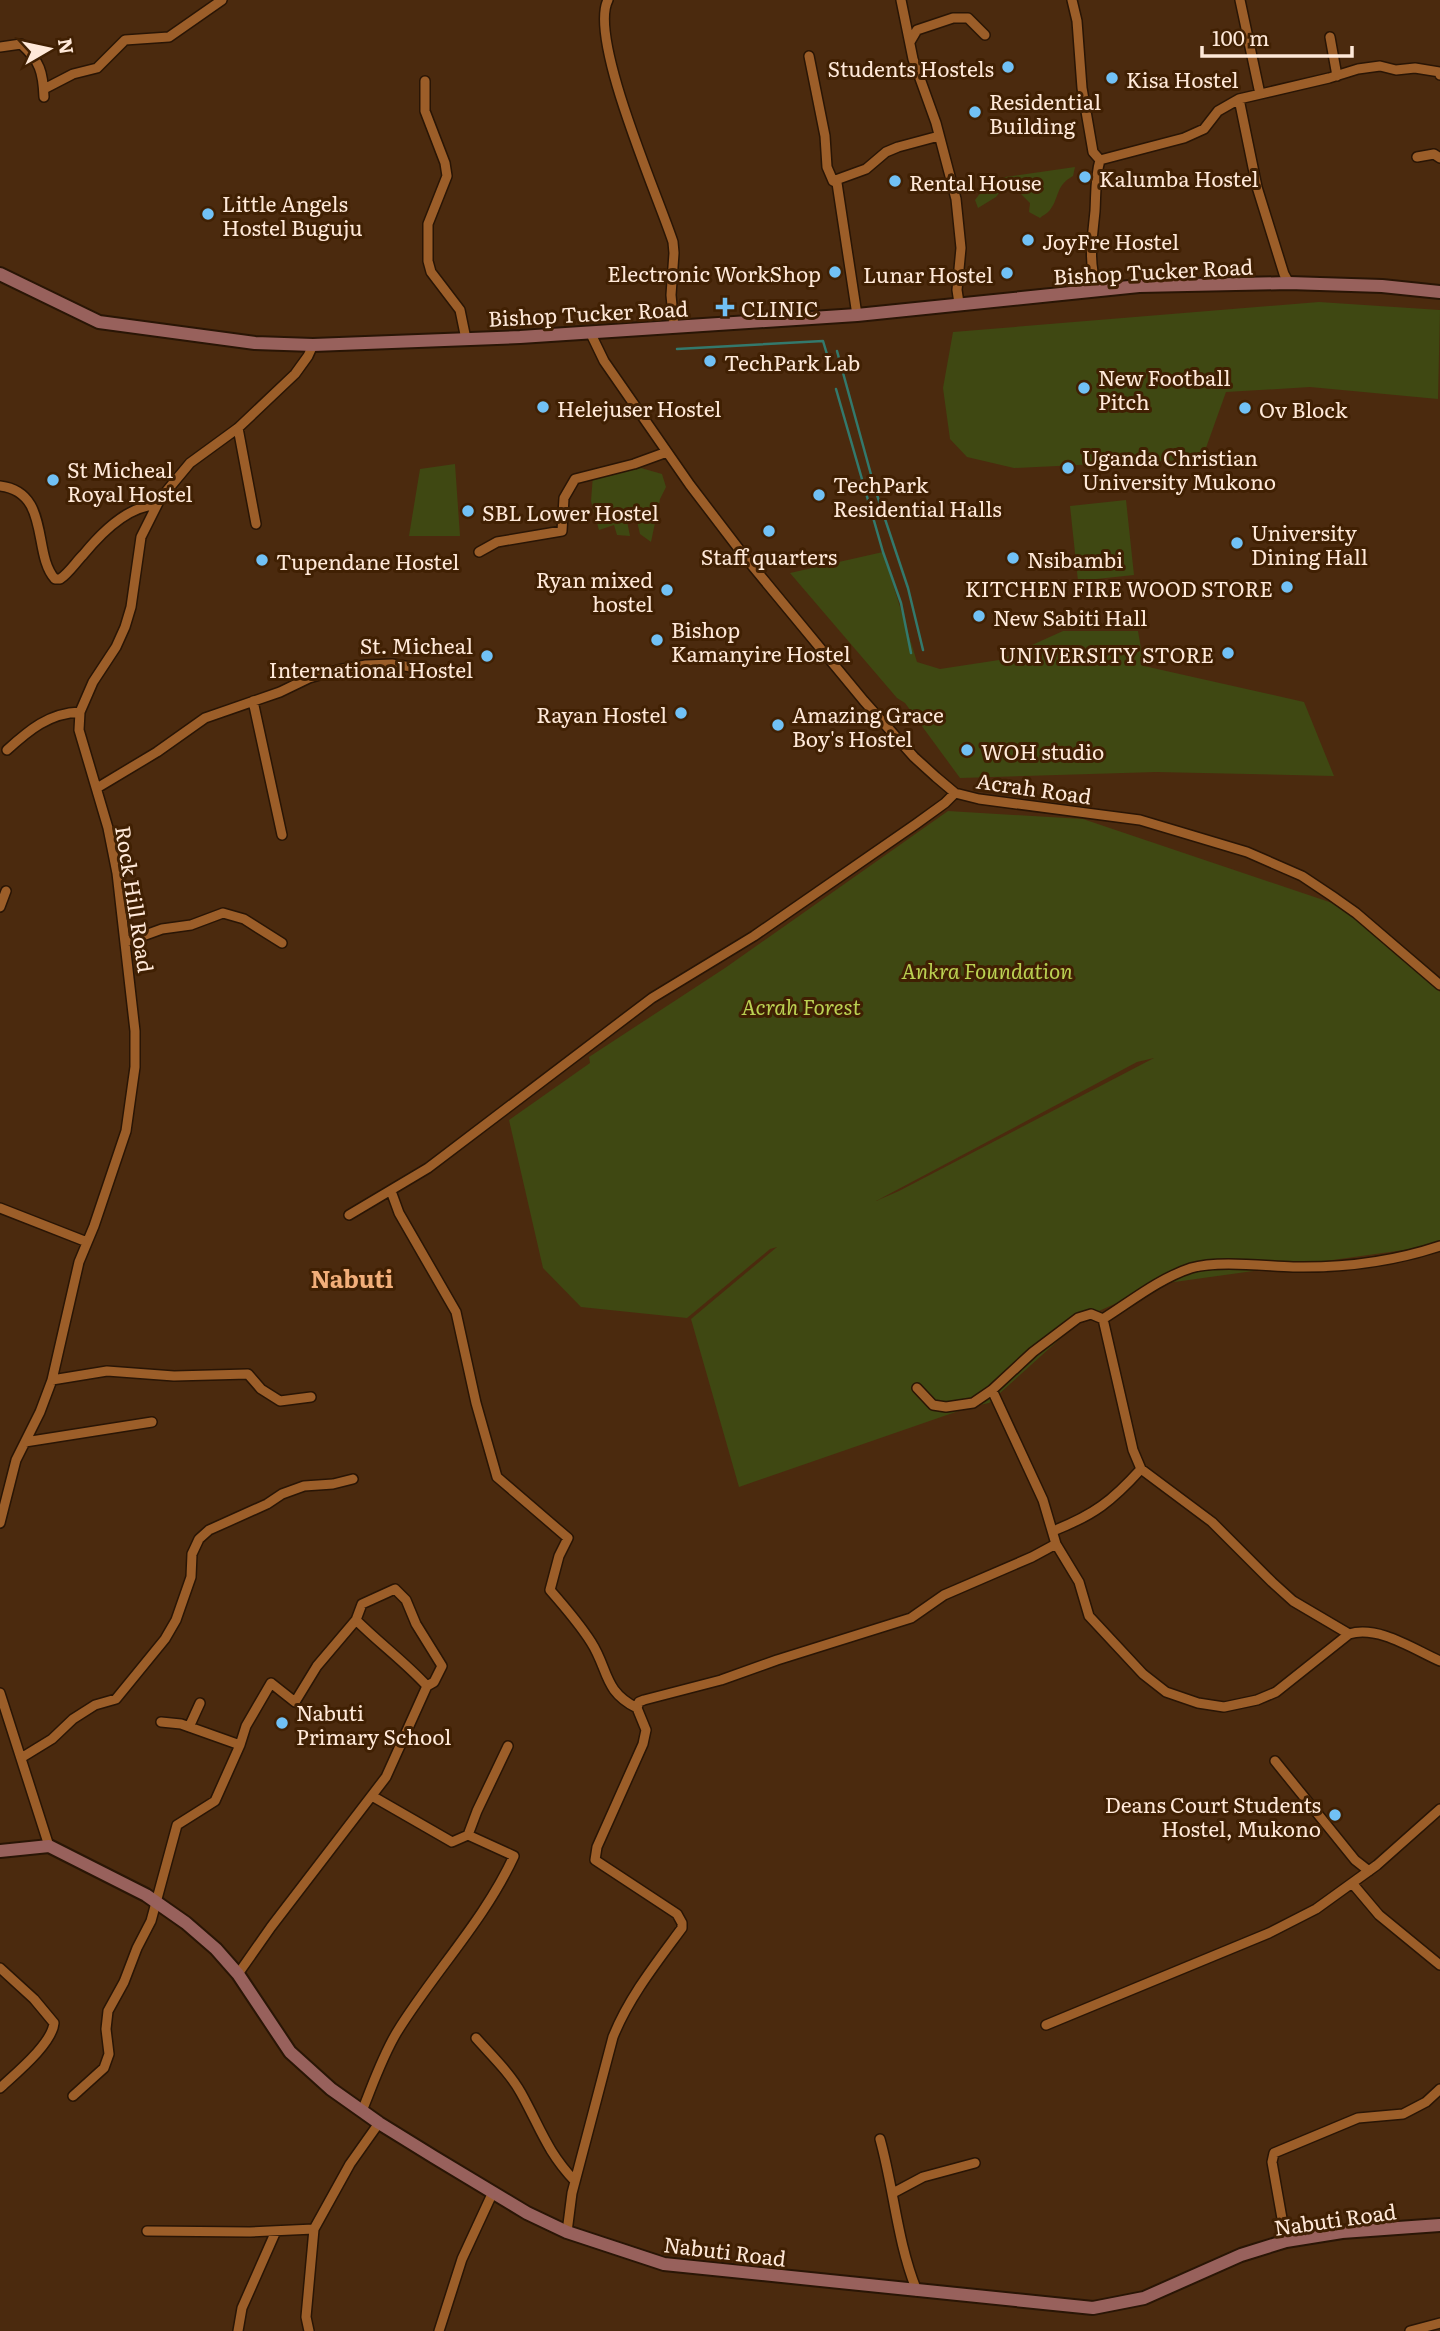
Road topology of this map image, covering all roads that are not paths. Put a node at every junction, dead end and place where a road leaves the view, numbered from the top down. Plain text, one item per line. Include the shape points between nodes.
1 (222, 0) edge
2 (608, 0) edge
3 (901, 0) edge
4 (1072, 0) edge
5 (1240, 0) edge
6 (985, 35) dead end
7 (1330, 37) dead end
8 (910, 42) junction
9 (0, 47) edge
10 (809, 56) dead end
11 (1440, 73) edge
12 (1337, 76) junction
13 (425, 81) dead end
14 (1260, 94) junction
15 (1239, 99) junction
16 (939, 136) junction
17 (1416, 157) dead end
18 (1440, 158) edge
19 (1100, 160) junction
20 (833, 181) junction
21 (0, 274) edge
22 (1289, 283) junction
23 (1097, 290) junction
24 (1440, 292) edge
25 (959, 303) junction
26 (857, 315) junction
27 (674, 327) junction
28 (590, 332) junction
29 (466, 339) junction
30 (313, 345) junction
31 (238, 428) junction
32 (667, 452) junction
33 (0, 486) edge
34 (156, 505) junction
35 (256, 524) dead end
36 (479, 552) dead end
37 (436, 671) dead end
38 (253, 701) junction
39 (80, 712) junction
40 (7, 750) dead end
41 (97, 788) junction
42 (955, 793) junction
43 (282, 835) dead end
44 (6, 891) dead end
45 (0, 908) edge
46 (126, 942) junction
47 (282, 943) dead end
48 (1440, 985) edge
49 (391, 1191) junction
50 (0, 1208) edge
51 (349, 1216) dead end
52 (87, 1242) junction
53 (1440, 1246) edge
54 (1103, 1318) junction
55 (52, 1380) junction
56 (917, 1388) dead end
57 (992, 1390) junction
58 (311, 1397) dead end
59 (152, 1422) dead end
60 (25, 1442) junction
61 (1141, 1469) junction
62 (353, 1479) dead end
63 (0, 1523) edge
64 (1053, 1531) junction
65 (1056, 1544) junction
66 (356, 1620) junction
67 (1349, 1634) junction
68 (1440, 1661) edge
69 (427, 1686) junction
70 (0, 1693) edge
71 (200, 1703) dead end
72 (637, 1708) junction
73 (161, 1722) dead end
74 (189, 1727) junction
75 (240, 1745) junction
76 (508, 1746) dead end
77 (21, 1758) junction
78 (1275, 1761) dead end
79 (372, 1796) junction
80 (1440, 1809) edge
81 (468, 1835) junction
82 (49, 1846) junction
83 (0, 1851) edge
84 (1369, 1871) junction
85 (1352, 1882) junction
86 (156, 1902) junction
87 (1440, 1965) edge
88 (0, 1968) edge
89 (237, 1974) junction
90 (1046, 2025) dead end
91 (476, 2038) dead end
92 (0, 2088) edge
93 (1440, 2089) edge
94 (73, 2096) dead end
95 (362, 2111) junction
96 (379, 2123) junction
97 (880, 2139) dead end
98 (975, 2164) dead end
99 (575, 2181) junction
100 (493, 2192) junction
101 (893, 2193) junction
102 (1440, 2224) edge
103 (314, 2229) junction
104 (147, 2231) dead end
105 (276, 2231) junction
106 (567, 2232) junction
107 (1286, 2241) junction
108 (917, 2291) junction
109 (1440, 2323) edge
110 (238, 2331) edge
111 (309, 2331) edge
112 (439, 2331) edge
113 (1410, 2331) edge

1 - 9 street via 169,37 125,40 97,68 73,75 44,93 35,56 21,44
2 - 27 street via 605,27 620,94 673,242
3 - 8 street
4 - 19 street via 1093,152
5 - 14 street
6 - 8 street via 968,18 953,18 917,30
7 - 12 street
8 - 16 street
10 - 20 street
11 - 12 street via 1380,66
12 - 14 street
13 - 29 street via 425,111 447,176 428,224 428,261 431,272 460,310
14 - 15 street
15 - 19 street via 1218,111 1204,129 1184,138
15 - 22 street via 1257,187
16 - 20 street via 886,152 866,169
16 - 25 street via 958,218
17 - 18 street via 1434,154
19 - 23 street via 1090,245
20 - 26 street via 837,183
21 - 30 street, Bishop Tucker Road via 99,322 255,343
22 - 23 street, Bishop Tucker Road
22 - 24 street, Bishop Tucker Road
23 - 25 street, Bishop Tucker Road
25 - 26 street, Bishop Tucker Road
26 - 27 street, Bishop Tucker Road
27 - 28 street, Bishop Tucker Road
28 - 29 street, Bishop Tucker Road
28 - 32 street, Acrah Road via 604,361
29 - 30 street, Bishop Tucker Road
30 - 31 street via 295,373
31 - 34 street via 190,463
31 - 35 street
32 - 36 street via 575,478 564,498 562,531 497,542
32 - 42 street, Acrah Road via 744,557 863,701 914,757
33 - 34 street via 17,491 31,507 55,579 128,512
34 - 39 street via 141,537 125,627
37 - 38 street via 392,664 348,668
38 - 41 street via 205,718
38 - 43 street
39 - 40 street via 47,720
39 - 41 street, Rock Hill Road via 79,730
41 - 46 street, Rock Hill Road via 117,873
42 - 48 street, Acrah Road via 1140,820 1247,852 1290,870 1332,896
42 - 49 street via 754,936 652,998 510,1108
44 - 45 street
46 - 47 street via 223,913 244,919
46 - 52 street, Rock Hill Road via 135,1031 132,1101
49 - 51 street
49 - 72 street via 456,1311 497,1477 568,1538 550,1590 592,1643 616,1693
50 - 52 street
52 - 55 street, Rock Hill Road via 69,1298
53 - 54 street via 1365,1264 1192,1268
54 - 57 street via 1091,1314 1078,1318
54 - 61 street
55 - 58 street via 107,1371 174,1376 248,1374 280,1401
55 - 60 street, Rock Hill Road
56 - 57 street via 933,1405 946,1407 973,1403
57 - 64 street
59 - 60 street
60 - 63 street, Rock Hill Road
61 - 64 street via 1095,1512
61 - 67 street via 1212,1521 1293,1601
62 - 77 street via 304,1486 209,1530 192,1554 191,1577 176,1620 116,1699 95,1704
64 - 65 street
65 - 67 street via 1079,1582 1089,1616 1143,1674 1177,1698 1224,1707 1266,1697
65 - 72 street via 944,1595 911,1618 645,1700
66 - 69 street
66 - 69 street via 362,1604 396,1589 442,1667
66 - 75 street via 317,1666 295,1702 271,1683
67 - 68 street via 1377,1633
69 - 79 street via 386,1777
70 - 77 street
71 - 74 street
72 - 99 street via 646,1730 643,1744 595,1860 677,1914 682,1928 620,2019
73 - 74 street
74 - 75 street
75 - 86 street via 215,1801 177,1825
76 - 81 street
77 - 82 street
78 - 84 street
79 - 81 street via 452,1842
79 - 89 street
80 - 84 street
81 - 95 street via 514,1856 495,1894 397,2032
82 - 83 street
82 - 86 street, Nabuti Road
84 - 85 street
85 - 87 street via 1378,1915
85 - 90 street via 1289,1924
86 - 89 street, Nabuti Road via 216,1949
86 - 94 street via 108,2011 109,2054 104,2068
88 - 92 street via 54,2023 45,2043
89 - 95 street, Nabuti Road via 290,2052
91 - 99 street via 521,2092 546,2144
93 - 107 street via 1403,2114 1358,2118 1274,2153
95 - 96 street, Nabuti Road
96 - 100 street, Nabuti Road
96 - 103 street
97 - 101 street
98 - 101 street via 923,2178
99 - 106 street
100 - 106 street, Nabuti Road
100 - 112 street via 462,2259
101 - 108 street via 905,2260
102 - 107 street, Nabuti Road
103 - 105 street
103 - 111 street via 306,2317
104 - 105 street
105 - 110 street via 242,2308
106 - 108 street, Nabuti Road via 664,2264
107 - 108 street, Nabuti Road via 1241,2255 1144,2298 1093,2308
109 - 113 street

